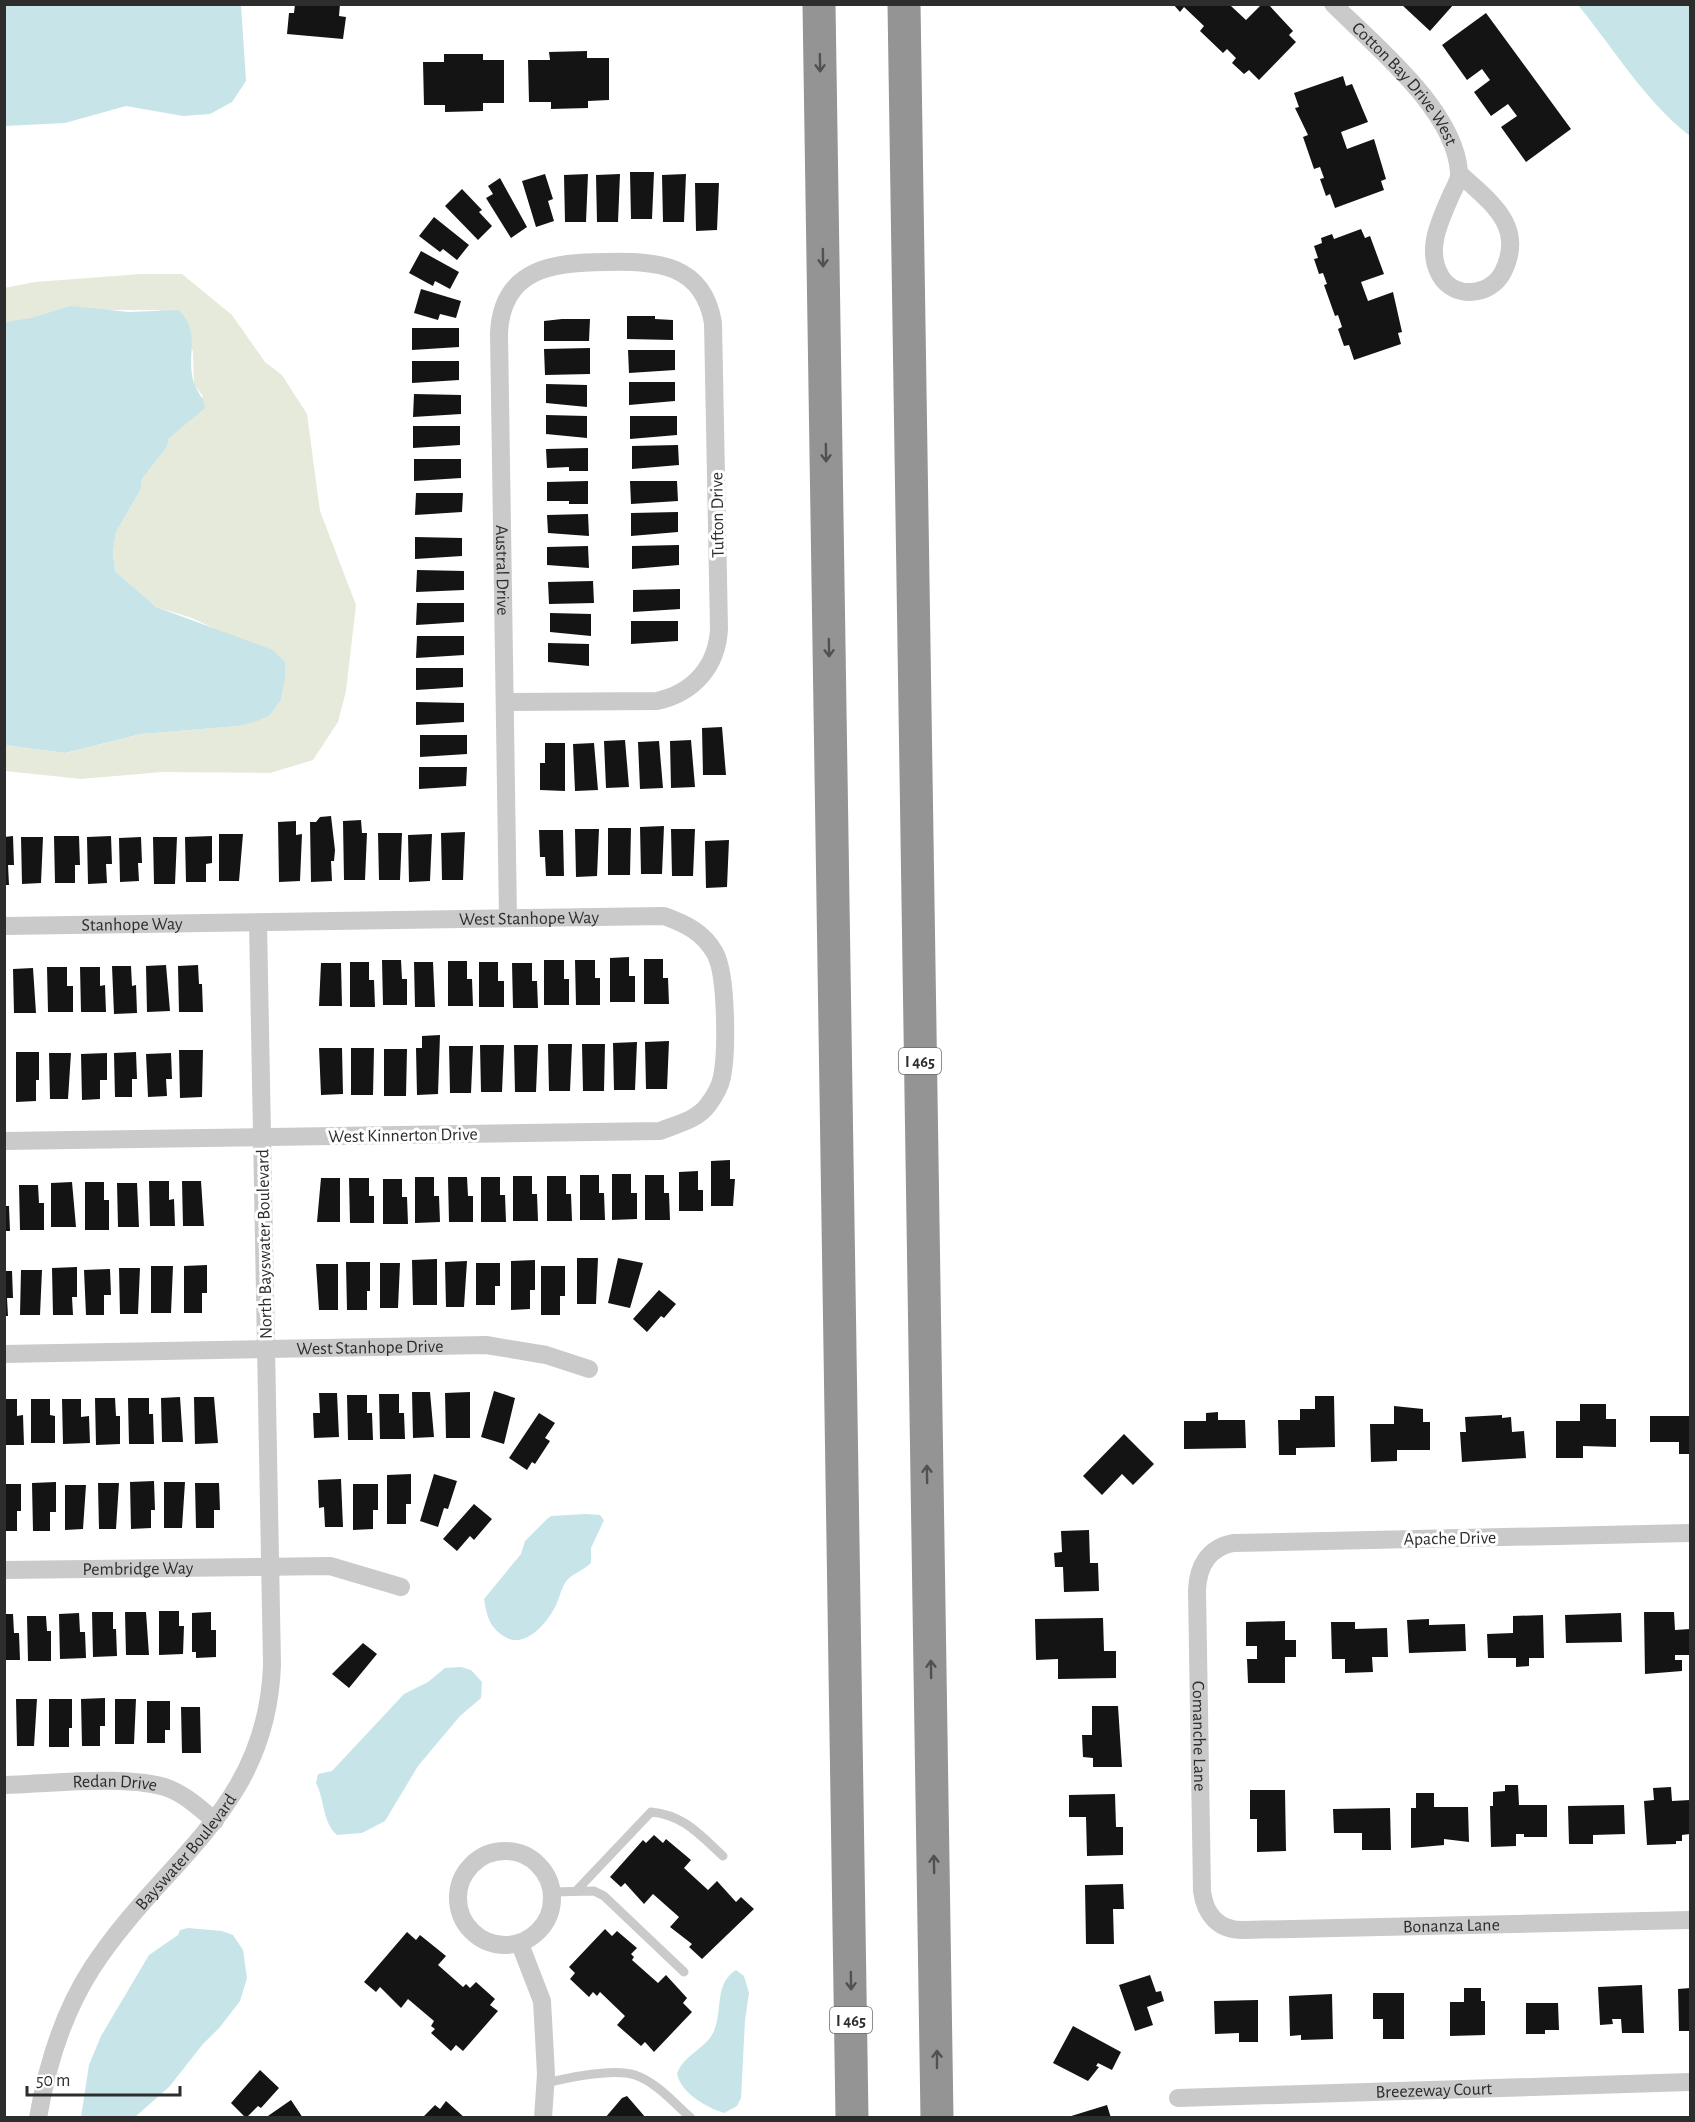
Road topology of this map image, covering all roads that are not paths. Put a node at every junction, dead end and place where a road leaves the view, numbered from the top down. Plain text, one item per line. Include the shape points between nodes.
1 (819, 4) edge
2 (904, 4) edge
3 (1333, 4) edge
4 (1460, 174) junction
5 (568, 262) joint
6 (505, 702) junction
7 (508, 918) junction
8 (258, 922) junction
9 (4, 926) edge
10 (724, 1022) joint
11 (262, 1137) junction
12 (4, 1141) edge
13 (265, 1351) junction
14 (4, 1354) edge
15 (590, 1369) dead end
16 (1690, 1533) edge
17 (1212, 1551) joint
18 (270, 1565) junction
19 (4, 1570) edge
20 (401, 1587) dead end
21 (4, 1785) edge
22 (215, 1821) junction
23 (723, 1856) dead end
24 (577, 1890) junction
25 (552, 1892) junction
26 (1690, 1920) edge
27 (1214, 1921) joint
28 (520, 1944) junction
29 (684, 1972) dead end
30 (1690, 2082) edge
31 (546, 2083) junction
32 (1178, 2098) dead end
33 (38, 2118) edge
34 (543, 2118) edge
35 (691, 2118) edge
36 (852, 2118) edge
37 (937, 2118) edge

1 -> 36 highway, I 465
37 -> 2 highway, I 465
3 - 4 street, Cotton Bay Drive West via 1407,76 1431,107 1453,147
4 - 4 street via 1436,233 1434,255 1445,283 1457,291 1474,292 1499,278 1508,255 1509,230 1503,214
5 - 6 street, Austral Drive via 535,271 519,285 504,308 499,327
5 - 6 street, Tufton Drive via 649,261 669,266 692,281 708,303 713,331 718,643 699,680 670,698
6 - 7 street, Austral Drive
7 - 8 street, West Stanhope Way
7 - 10 street, West Stanhope Way via 650,915 690,926 718,960 723,980
8 - 9 street, Stanhope Way
8 - 11 street, North Bayswater Boulevard
10 - 11 street, West Kinnerton Drive via 723,1067 714,1096 702,1111 668,1129
11 - 12 street, West Kinnerton Drive
11 - 13 street, North Bayswater Boulevard
13 - 14 street, West Stanhope Drive
13 - 15 street, West Stanhope Drive via 486,1345 546,1355
13 - 18 street, North Bayswater Boulevard
16 - 17 street, Apache Drive via 1233,1543
17 - 27 street, Comanche Lane via 1200,1569 1197,1590 1202,1891
18 - 19 street, Pembridge Way
18 - 20 street, Pembridge Way via 330,1566
18 - 22 street, Bayswater Boulevard via 271,1683 266,1721 250,1766
21 - 22 street, Redan Drive via 141,1782 187,1797
22 - 33 street, Bayswater Boulevard via 124,1924 91,1970 58,2038
23 - 24 lane via 688,1823 673,1815 651,1812
24 - 25 lane
24 - 29 lane via 604,1896
25 - 28 street via 552,1909 545,1924
25 - 28 street via 539,1865 519,1853 496,1852 469,1866 457,1895 465,1924 475,1936 489,1943
26 - 27 street, Bonanza Lane via 1243,1930 1229,1929
28 - 31 street via 542,2001
30 - 32 street, Breezeway Court
31 - 34 street
31 - 35 lane via 570,2077 634,2074

